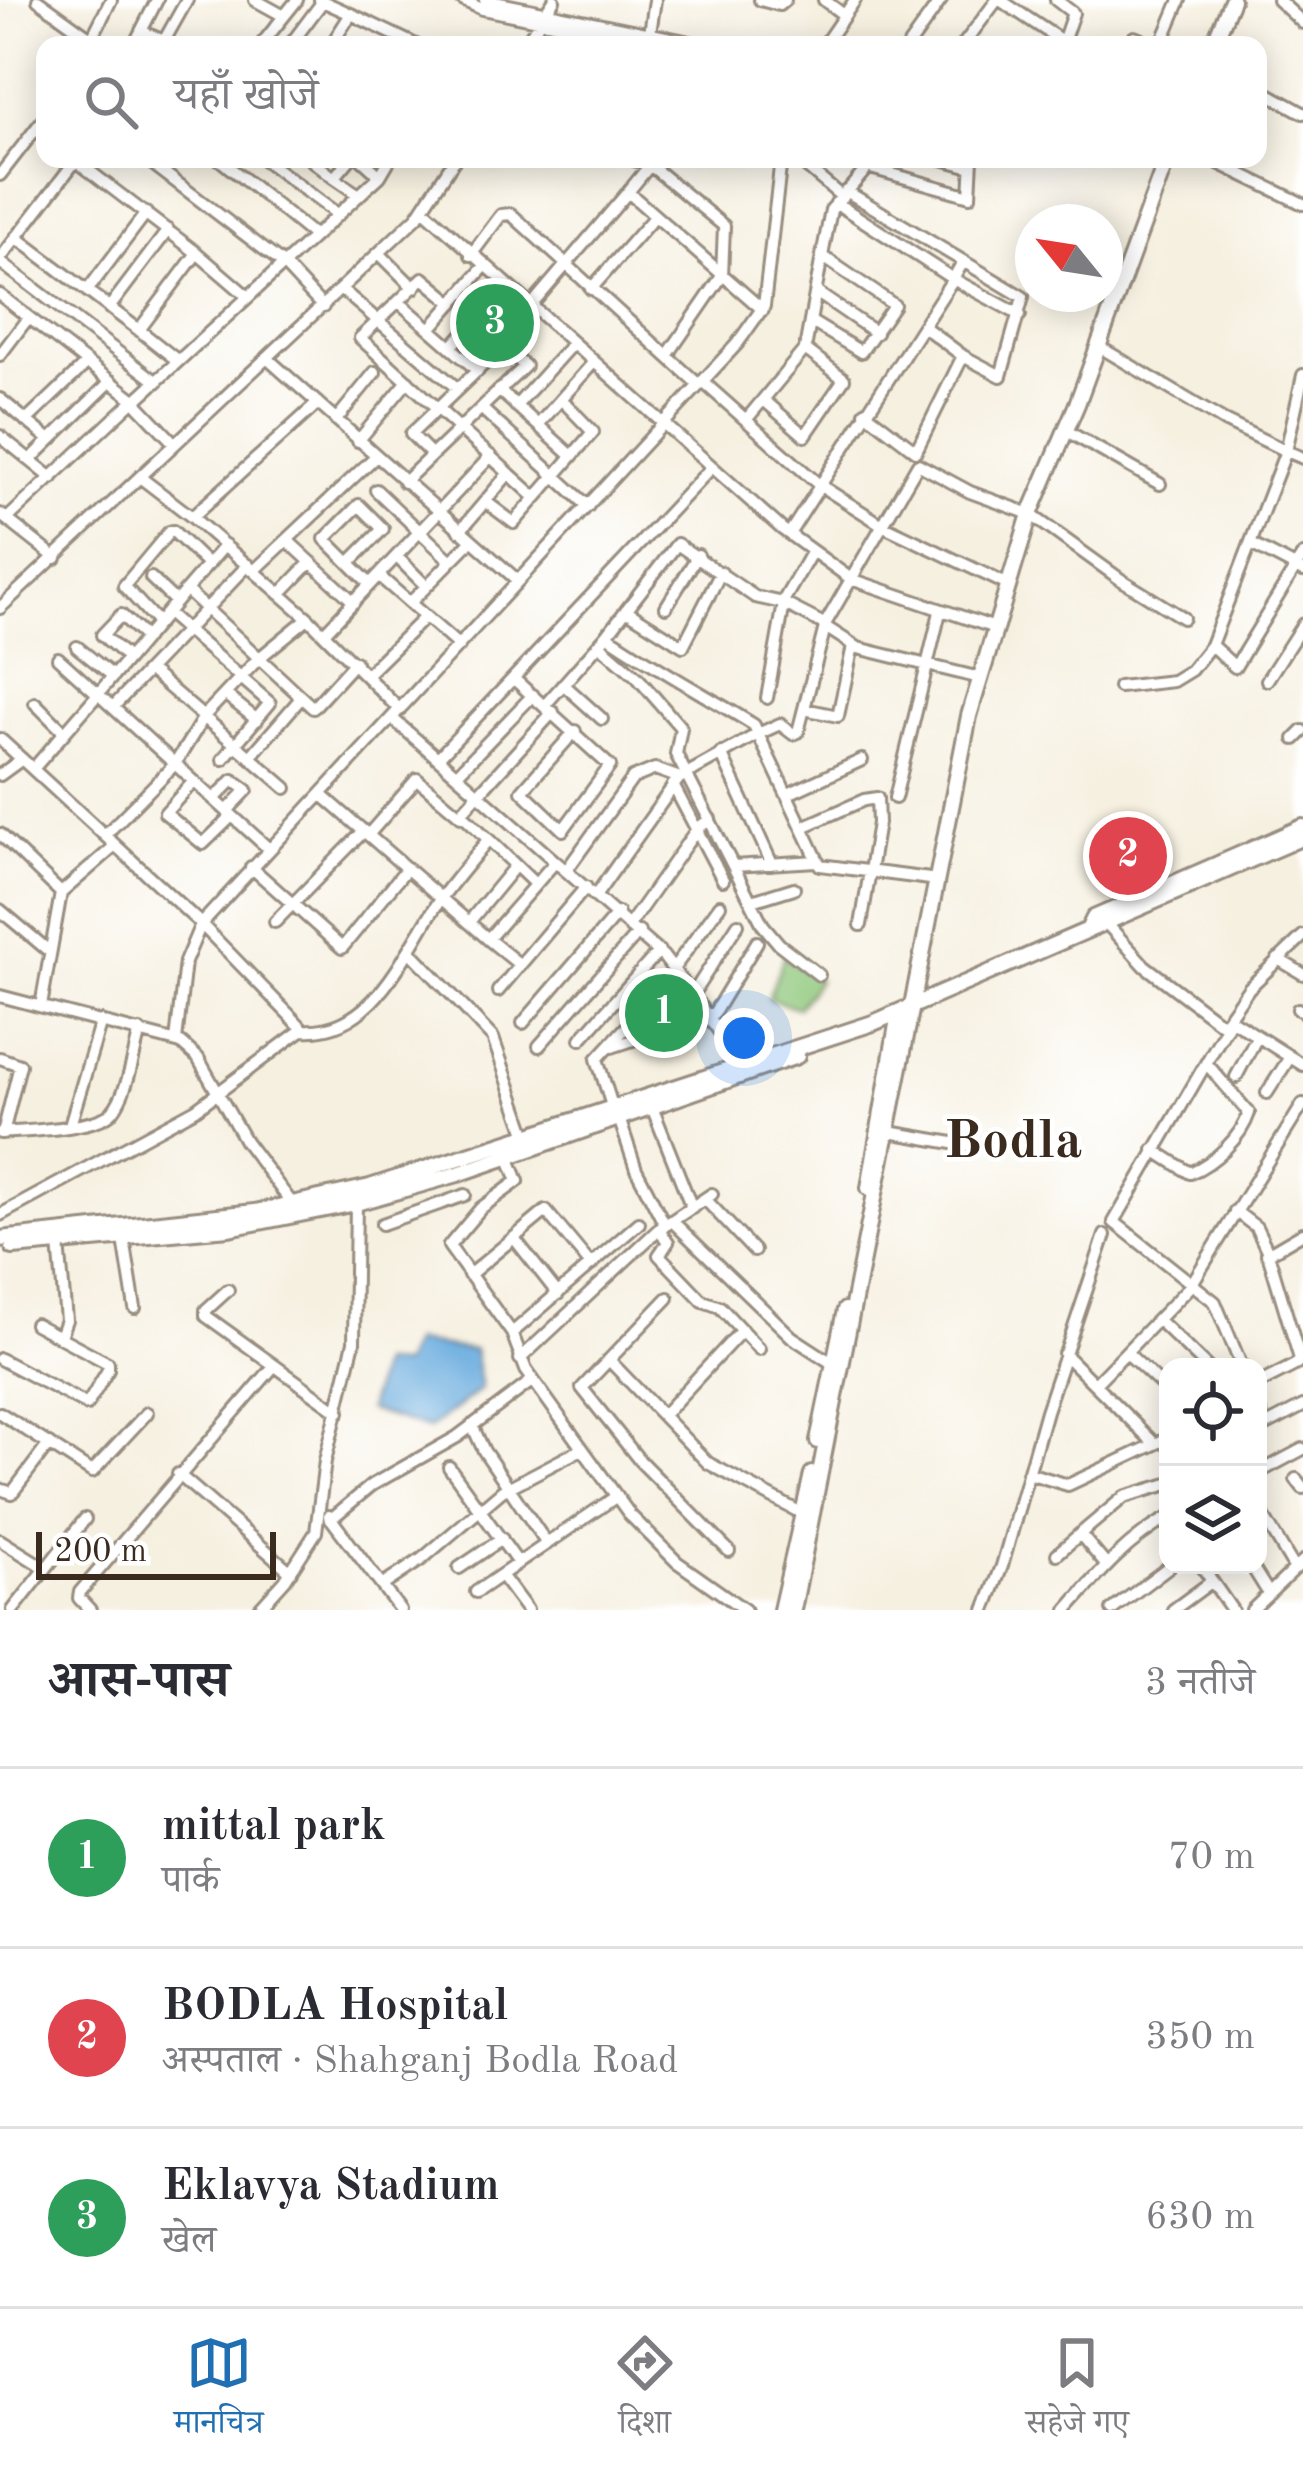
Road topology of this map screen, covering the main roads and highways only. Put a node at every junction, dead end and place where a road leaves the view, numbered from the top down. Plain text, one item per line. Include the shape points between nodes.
1 (1232, 0) edge
2 (1217, 36) edge
3 (1164, 168) edge
4 (1301, 838) edge
5 (1089, 928) junction
6 (904, 1011) junction
7 (747, 1070) junction
8 (616, 1112) junction
9 (580, 1125) junction
10 (0, 1244) edge
11 (837, 1366) junction
12 (782, 1610) edge
13 (793, 1610) edge

1 - 2 main road
3 - 6 main road via 1008,585 969,716
4 - 5 main road
4 - 5 main road via 1094,918
5 - 6 main road
6 - 7 main road
6 - 11 main road
6 - 11 main road via 890,1132
7 - 8 main road
7 - 8 main road via 652,1107
8 - 9 main road
9 - 10 main road via 294,1206
9 - 10 main road via 458,1174 266,1223
11 - 12 main road
11 - 13 main road

